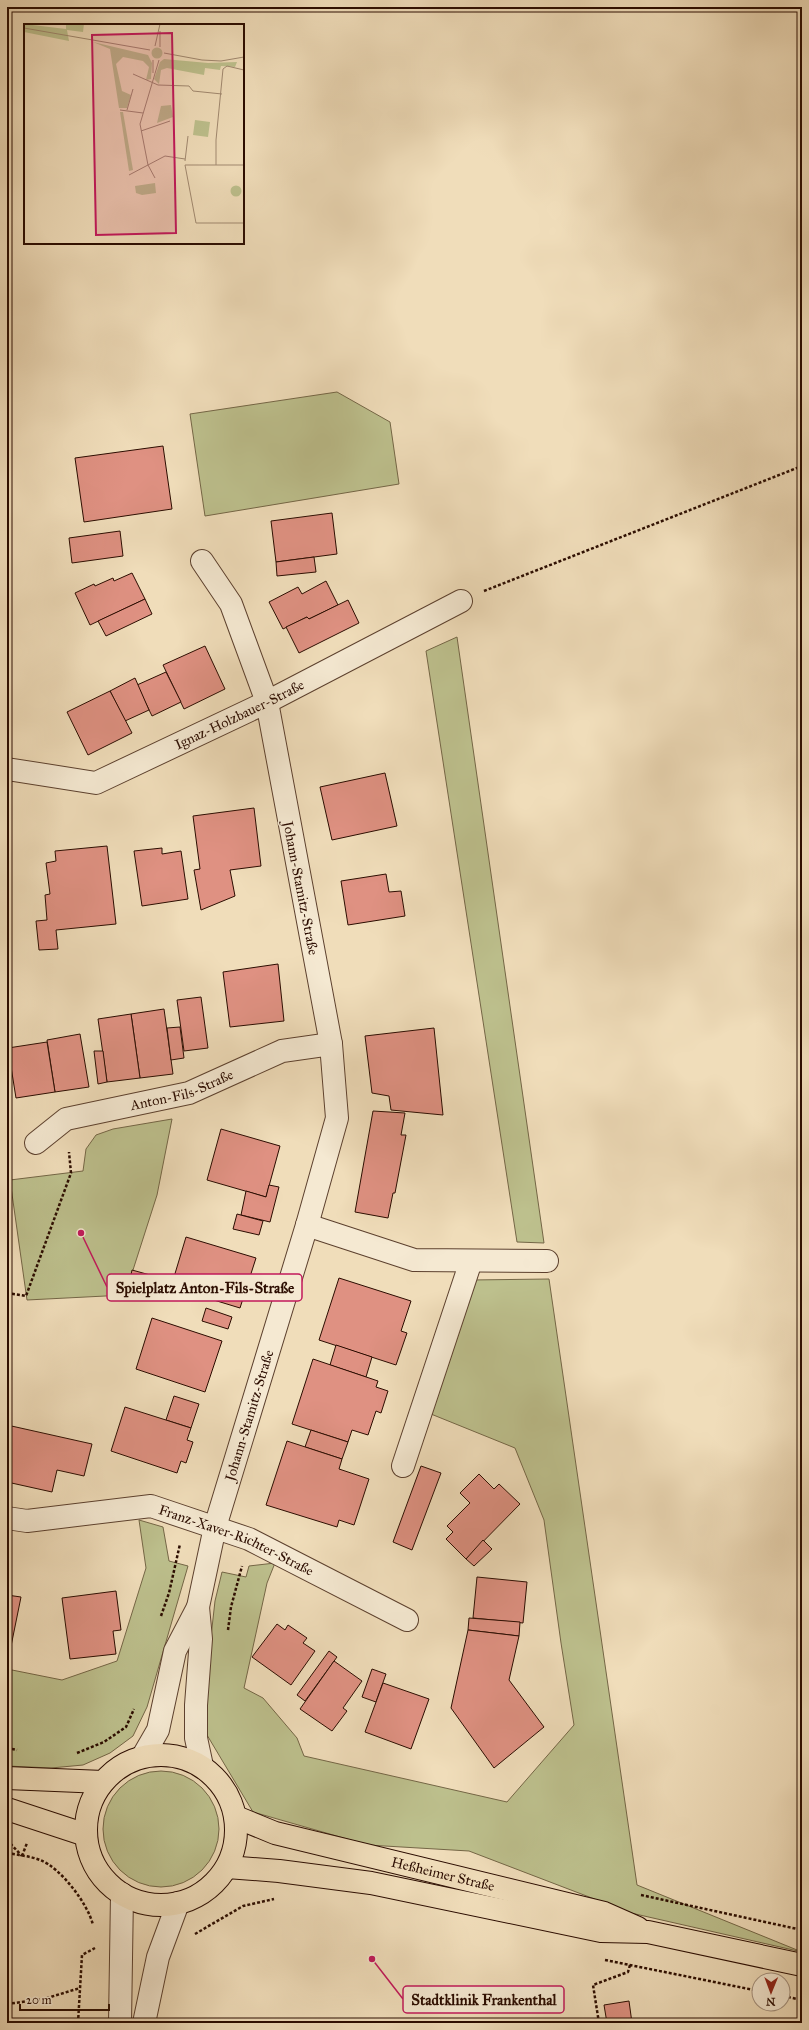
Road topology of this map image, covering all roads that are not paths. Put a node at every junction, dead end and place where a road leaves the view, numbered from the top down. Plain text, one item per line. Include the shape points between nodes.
1 (202, 561) dead end
2 (461, 600) road end
3 (266, 702) junction
4 (7, 768) edge
5 (331, 1044) junction
6 (36, 1143) dead end
7 (307, 1225) junction
8 (471, 1261) junction
9 (547, 1261) dead end
10 (403, 1466) dead end
11 (7, 1518) edge
12 (215, 1527) junction
13 (198, 1607) junction
14 (407, 1620) dead end
15 (142, 1756) junction
16 (202, 1766) junction
17 (7, 1778) edge
18 (103, 1782) junction
19 (7, 1809) edge
20 (236, 1817) junction
21 (86, 1835) junction
22 (227, 1867) junction
23 (122, 1894) junction
24 (178, 1903) junction
25 (648, 1932) junction
26 (802, 1966) edge
27 (120, 2023) edge
28 (144, 2023) edge

1 - 3 street, Johann-Stamitz-Straße via 231,604
2 - 3 street, Ignaz-Holzbauer-Straße
3 - 4 street, Ignaz-Holzbauer-Straße via 96,783
3 - 5 street, Johann-Stamitz-Straße
5 - 6 street, Anton-Fils-Straße via 282,1051 189,1093 66,1120
5 - 7 street, Johann-Stamitz-Straße via 337,1118
7 - 8 street via 414,1260
7 - 12 street, Johann-Stamitz-Straße
8 - 9 street
8 - 10 street
11 - 12 street, Franz-Xaver-Richter-Straße via 27,1521 151,1506
12 - 13 street, Johann-Stamitz-Straße
12 - 14 street, Franz-Xaver-Richter-Straße via 249,1539
13 - 15 street, Johann-Stamitz-Straße via 175,1651 158,1730
13 - 16 street, Johann-Stamitz-Straße via 201,1639 196,1738
15 - 16 main road via 174,1755
15 - 18 main road via 120,1766
16 - 20 main road via 225,1788
17 - 18 main road
18 - 21 main road via 89,1806
19 - 21 main road
20 - 22 main road via 236,1843
20 - 25 main road, Heßheimer Straße via 275,1833 604,1913
21 - 23 main road via 89,1853 97,1869 108,1883
22 - 24 main road via 218,1880 206,1890
22 - 25 main road, Heßheimer Straße via 371,1883 601,1931
23 - 24 main road via 149,1904
23 - 27 street
24 - 28 street via 158,1958
25 - 26 main road, Heßheimer Straße

